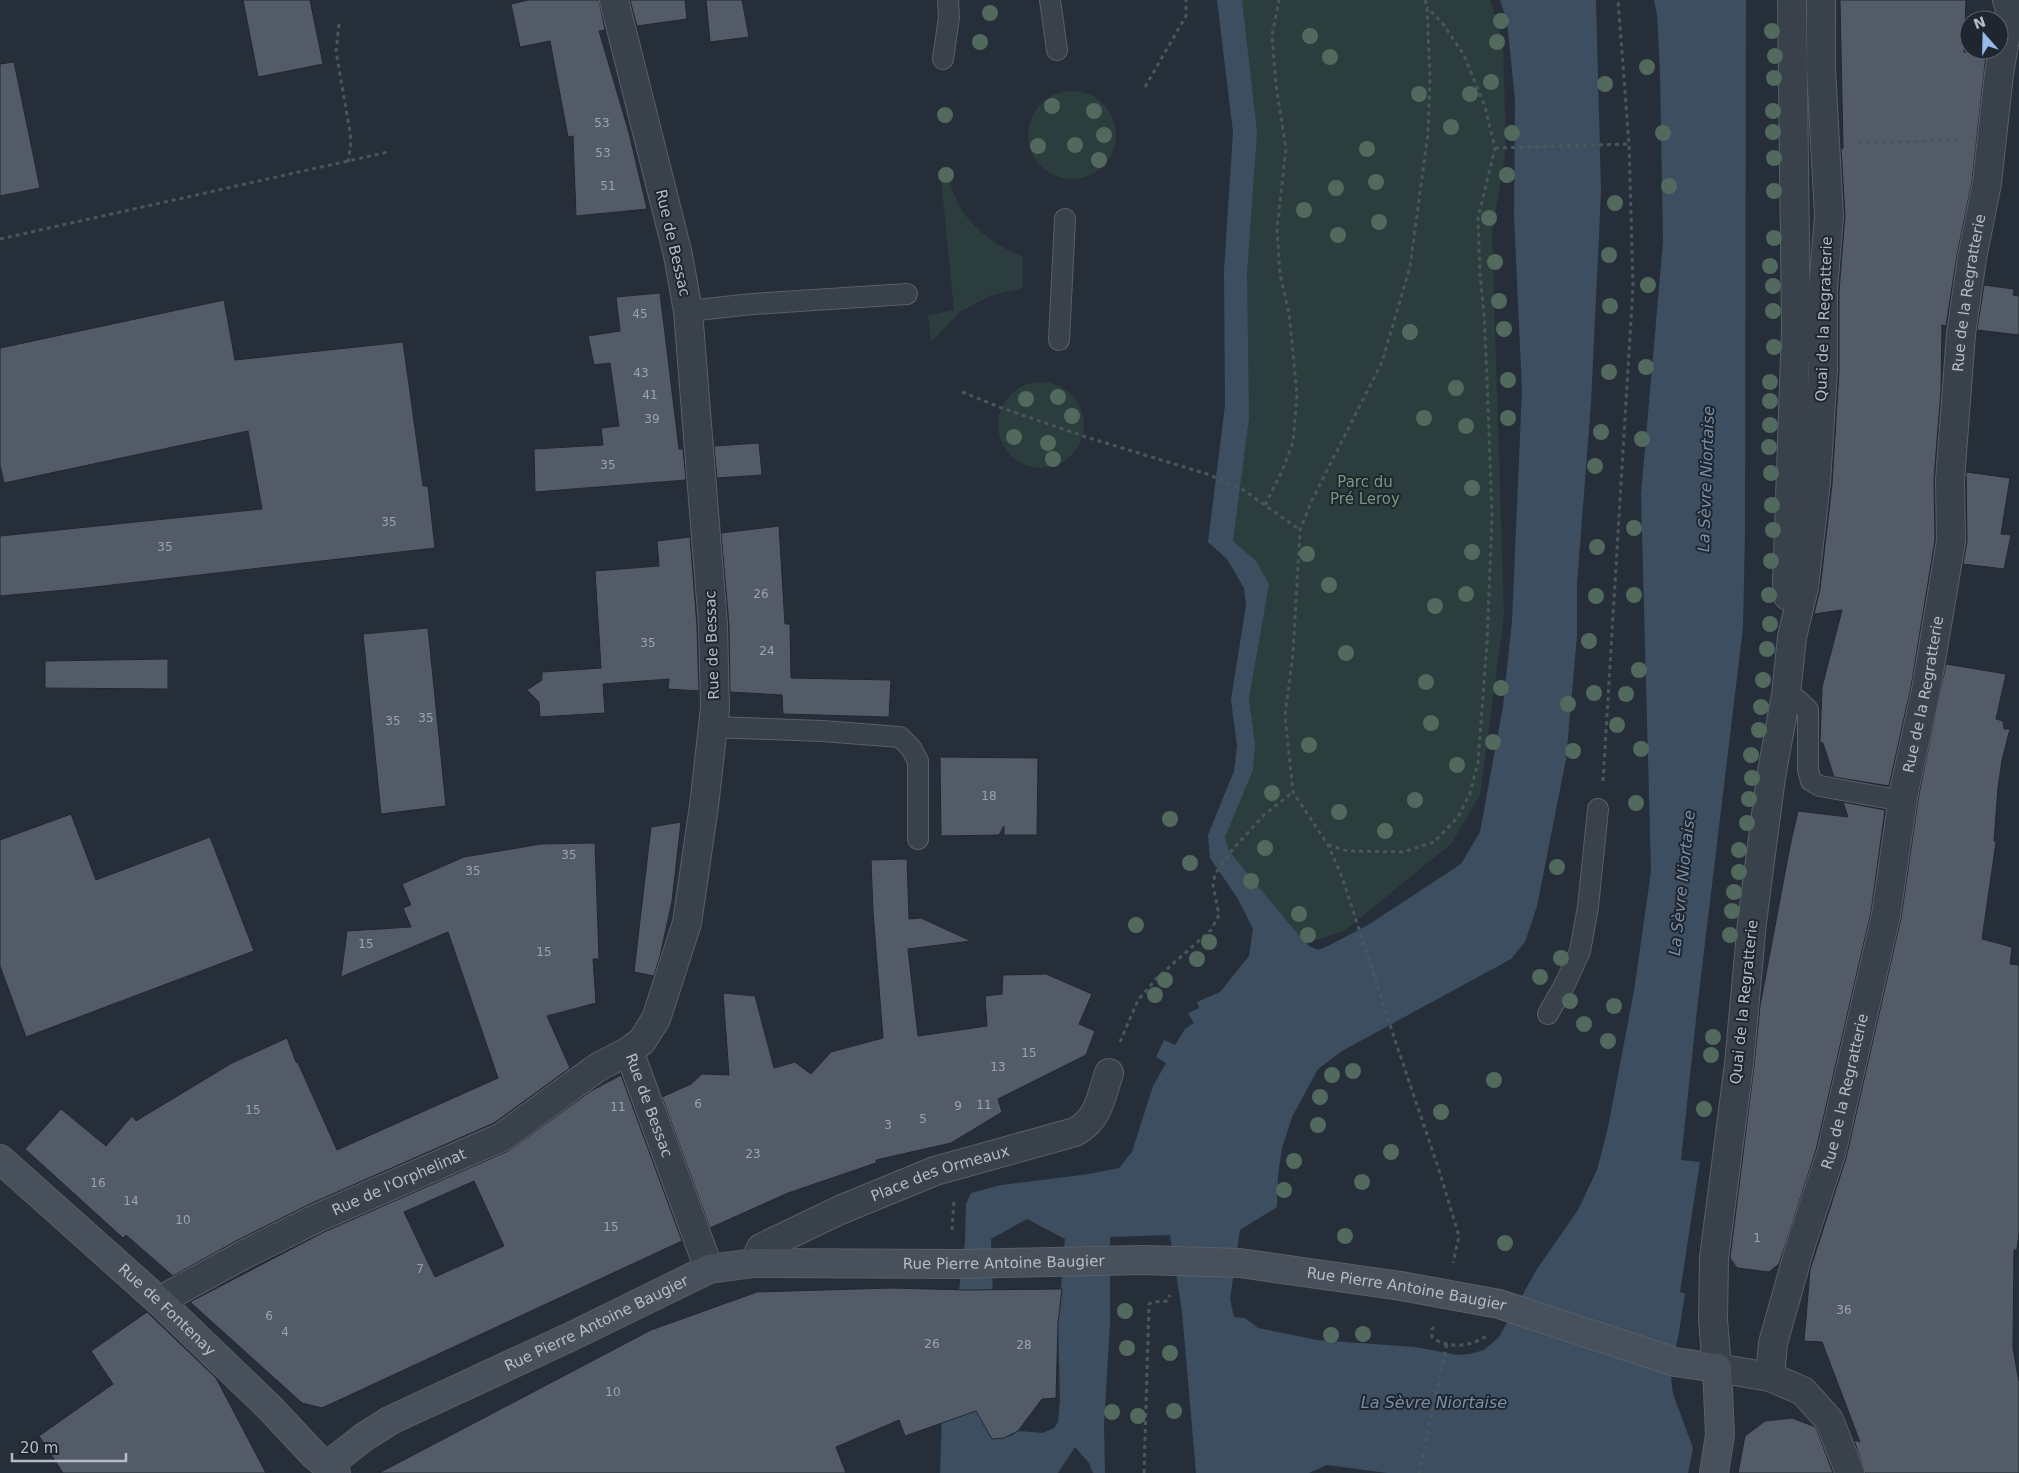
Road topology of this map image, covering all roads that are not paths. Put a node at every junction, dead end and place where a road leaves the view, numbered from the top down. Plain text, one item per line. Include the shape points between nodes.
1 (614, 0) edge
2 (948, 0) edge
3 (1050, 0) edge
4 (1792, 0) edge
5 (1821, 0) edge
6 (2007, 0) edge
7 (1056, 50) dead end
8 (944, 59) dead end
9 (1065, 219) dead end
10 (907, 294) dead end
11 (688, 311) junction
12 (1059, 340) dead end
13 (1792, 636) junction
14 (1786, 695) junction
15 (713, 727) junction
16 (1902, 801) junction
17 (1598, 809) road end
18 (918, 839) dead end
19 (1548, 1014) dead end
20 (629, 1051) junction
21 (1109, 1073) road end
22 (0, 1159) edge
23 (754, 1264) junction
24 (709, 1269) junction
25 (159, 1301) junction
26 (1717, 1368) junction
27 (1770, 1377) junction
28 (332, 1469) edge
29 (1714, 1473) edge
30 (1850, 1473) edge

1 - 11 street, Rue de Bessac via 678,255
2 - 8 lane
3 - 7 lane
4 - 13 street, Quai de la Regratterie via 1796,328 1787,584
5 - 13 street, Quai de la Regratterie via 1821,69 1829,216 1823,290 1823,370 1816,482 1804,587
6 - 16 street, Rue de la Regratterie via 2010,9 1961,334 1950,480 1951,541 1926,690
9 - 12 lane
10 - 11 lane
11 - 15 street, Rue de Bessac via 713,625
13 - 14 street, Quai de la Regratterie
14 - 16 lane via 1808,710 1808,770 1811,781 1820,786
14 - 26 street, Quai de la Regratterie via 1771,777 1752,922 1739,1064 1714,1258 1713,1320
15 - 18 lane via 900,737 918,761
15 - 20 street, Rue de Bessac via 687,923 656,1019 642,1042
16 - 27 street, Rue de la Regratterie via 1886,915 1833,1145 1774,1343
17 - 19 lane via 1580,951
20 - 24 street, Rue de Bessac
20 - 25 street, Rue de l'Orphelinat via 598,1067 502,1137 317,1218
21 - 23 street, Place des Ormeaux via 1095,1115 1087,1126 935,1171 840,1210 761,1248
22 - 25 street, Rue de Fontenay
23 - 24 street, Rue Pierre Antoine Baugier
23 - 26 street, Rue Pierre Antoine Baugier via 1144,1260 1240,1263 1448,1293 1514,1309 1674,1362
24 - 28 street, Rue Pierre Antoine Baugier via 391,1420 364,1437
25 - 28 street, Rue de Fontenay
26 - 27 street
26 - 29 street via 1720,1435
27 - 30 street via 1803,1391 1829,1420

